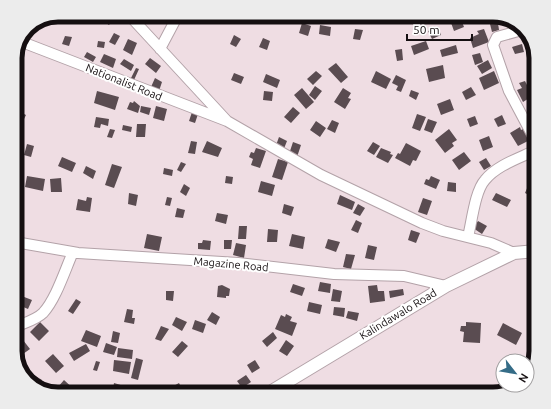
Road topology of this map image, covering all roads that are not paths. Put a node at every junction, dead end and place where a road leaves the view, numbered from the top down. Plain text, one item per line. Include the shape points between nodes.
1 (135, 22) edge
2 (174, 22) edge
3 (517, 32) edge
4 (26, 43) edge
5 (160, 49) junction
6 (227, 121) junction
7 (529, 129) edge
8 (529, 154) edge
9 (468, 237) junction
10 (22, 243) edge
11 (73, 252) junction
12 (529, 252) edge
13 (514, 253) junction
14 (446, 286) junction
15 (22, 324) edge
16 (279, 387) edge

1 - 5 street
2 - 5 street
3 - 7 street via 498,38 493,45 509,91
4 - 6 street, Nationalist Road
5 - 6 street
6 - 9 street via 321,175 422,223
8 - 9 street via 492,173 484,181 478,193
9 - 13 street
10 - 11 street, Magazine Road
11 - 14 street, Magazine Road via 334,274 404,276
11 - 15 street via 50,303 42,313
12 - 13 street, Kalindawalo Road
13 - 14 street, Kalindawalo Road
14 - 16 street, Kalindawalo Road

